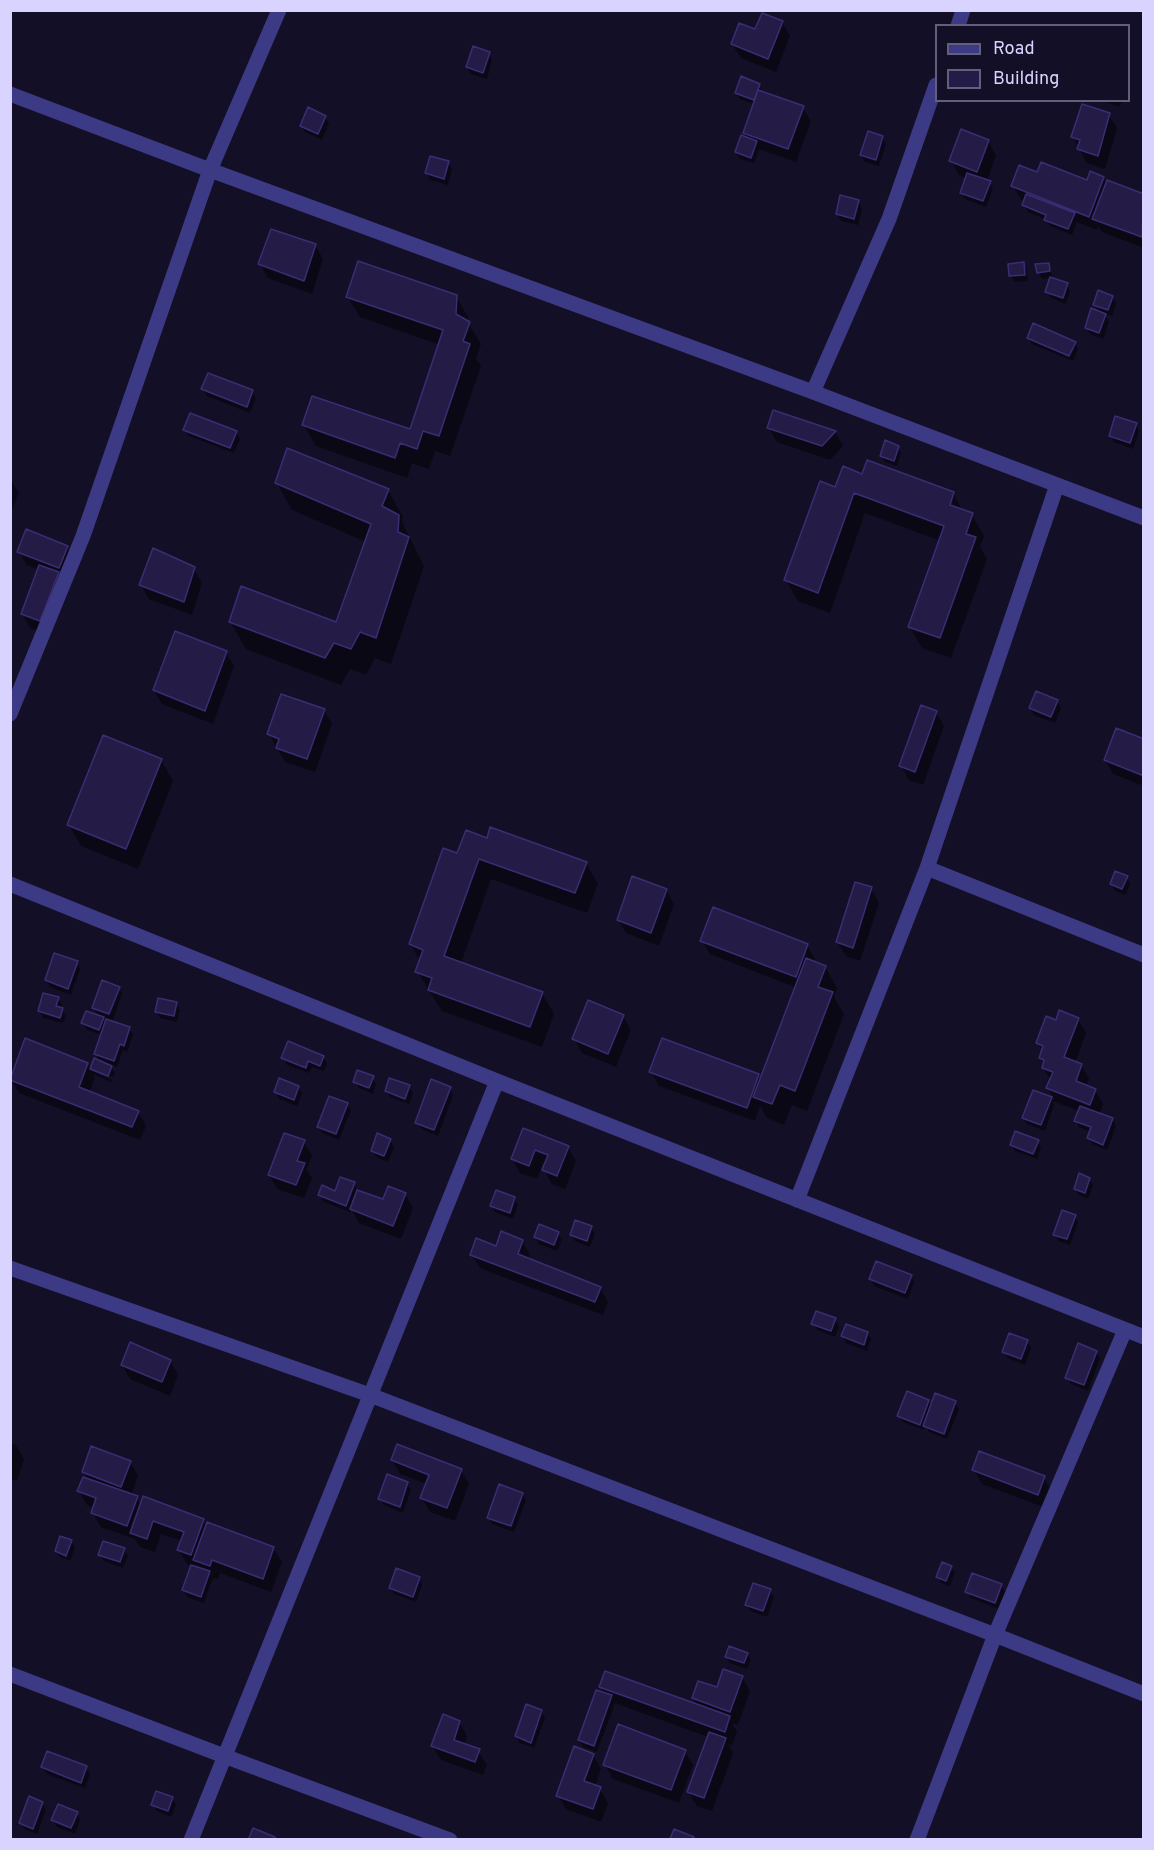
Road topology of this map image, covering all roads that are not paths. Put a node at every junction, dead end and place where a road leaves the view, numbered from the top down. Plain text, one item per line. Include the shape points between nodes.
1 (279, 10) edge
2 (935, 88) edge
3 (10, 94) edge
4 (210, 170) junction
5 (813, 392) junction
6 (1057, 485) junction
7 (1143, 518) edge
8 (10, 714) edge
9 (927, 868) junction
10 (10, 884) edge
11 (1143, 955) edge
12 (496, 1081) junction
13 (797, 1200) junction
14 (10, 1268) edge
15 (1125, 1330) junction
16 (1143, 1337) edge
17 (370, 1395) junction
18 (995, 1635) junction
19 (10, 1674) edge
20 (1143, 1694) edge
21 (224, 1756) junction
22 (191, 1839) edge
23 (450, 1839) edge
24 (917, 1839) edge

1 - 4 street
2 - 5 street via 889,219
3 - 4 street
4 - 5 street
4 - 8 street via 83,537
5 - 6 street
6 - 7 street
6 - 9 street
9 - 11 street
9 - 13 street
10 - 12 street
12 - 13 street
12 - 17 street
13 - 15 street
14 - 17 street
15 - 16 street
15 - 18 street
17 - 18 street
17 - 21 street
18 - 20 street
18 - 24 street
19 - 21 street
21 - 22 street
21 - 23 street

